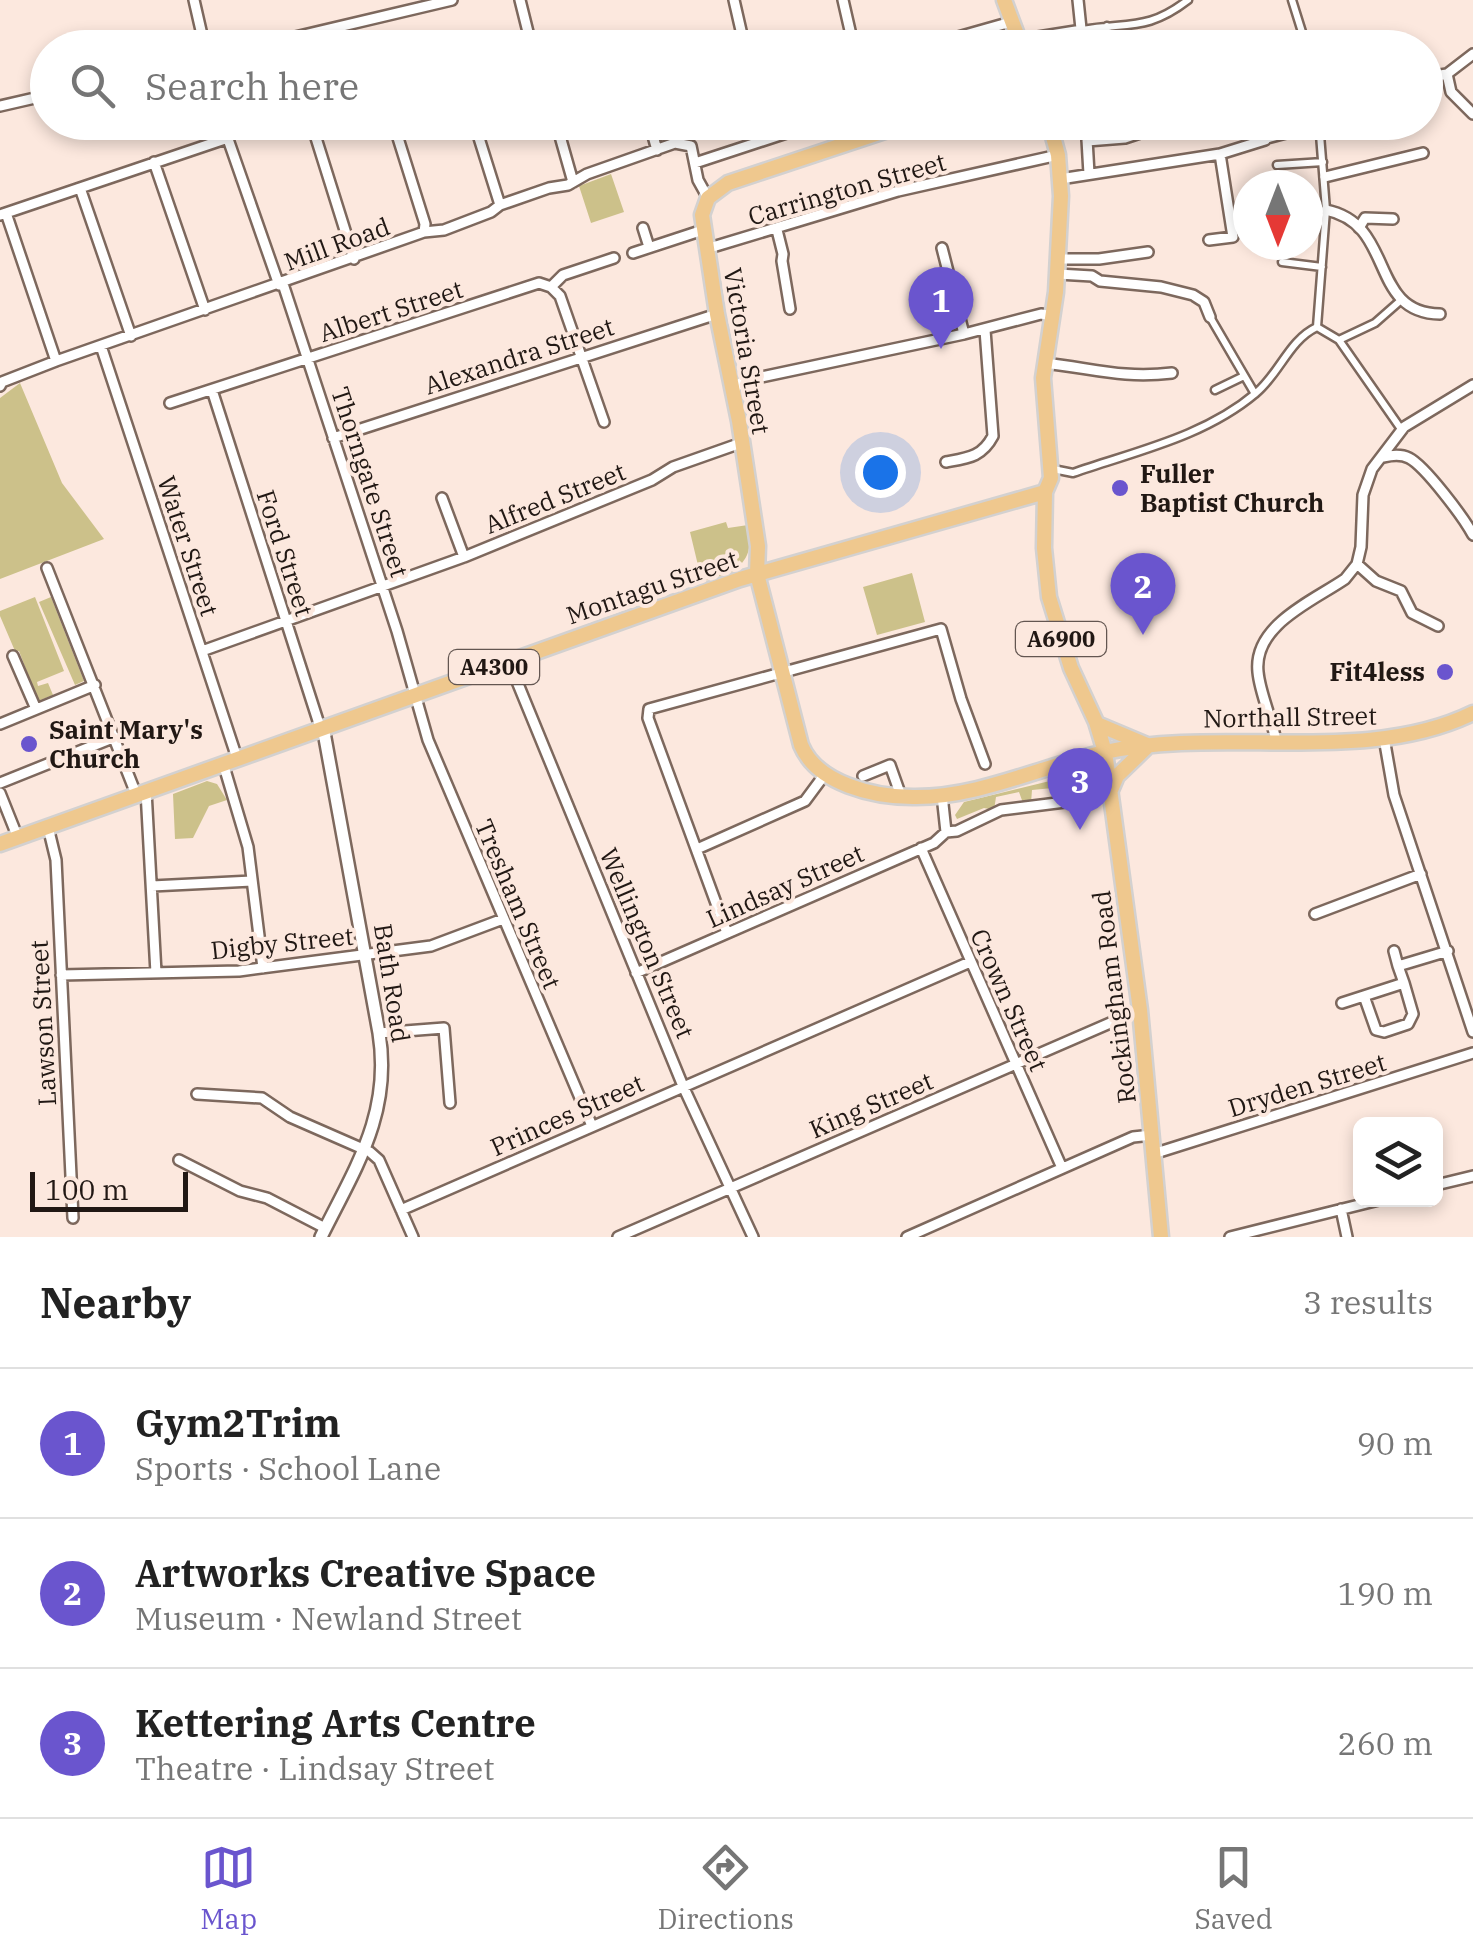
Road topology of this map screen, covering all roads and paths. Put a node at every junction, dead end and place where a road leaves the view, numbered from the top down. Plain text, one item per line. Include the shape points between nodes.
1 (194, 0) edge
2 (452, 0) edge
3 (520, 0) edge
4 (734, 0) edge
5 (843, 0) edge
6 (1004, 0) edge
7 (1078, 0) edge
8 (1188, 0) edge
9 (1292, 0) edge
10 (1011, 22) junction
11 (1107, 26) junction
12 (201, 30) edge
13 (325, 30) edge
14 (528, 30) edge
15 (741, 30) edge
16 (850, 30) edge
17 (983, 30) edge
18 (1014, 30) edge
19 (1082, 30) joint
20 (1108, 30) edge
21 (1301, 30) edge
22 (1473, 54) edge
23 (1447, 74) junction
24 (1443, 75) edge
25 (30, 99) edge
26 (0, 106) edge
27 (1473, 114) edge
28 (222, 140) edge
29 (229, 140) edge
30 (316, 140) edge
31 (399, 140) edge
32 (480, 140) edge
33 (561, 140) edge
34 (654, 140) edge
35 (765, 140) edge
36 (857, 140) edge
37 (1054, 140) edge
38 (1100, 140) edge
39 (1265, 140) edge
40 (1321, 140) edge
41 (1088, 141) joint
42 (687, 144) joint
43 (657, 150) junction
44 (1423, 153) dead end
45 (1220, 154) junction
46 (154, 162) junction
47 (1323, 162) junction
48 (695, 163) junction
49 (1276, 165) dead end
50 (1059, 168) junction
51 (1089, 174) junction
52 (1325, 176) junction
53 (572, 182) junction
54 (80, 188) junction
55 (708, 198) junction
56 (500, 205) junction
57 (1326, 210) junction
58 (3, 214) edge
59 (1394, 218) dead end
60 (643, 228) dead end
61 (1360, 228) junction
62 (703, 230) junction
63 (776, 230) junction
64 (424, 232) junction
65 (1209, 240) dead end
66 (649, 247) junction
67 (942, 248) dead end
68 (706, 250) junction
69 (633, 252) dead end
70 (1148, 252) dead end
71 (614, 258) dead end
72 (354, 259) junction
73 (1282, 262) dead end
74 (1058, 266) junction
75 (1322, 268) junction
76 (281, 285) junction
77 (551, 287) junction
78 (1400, 302) junction
79 (790, 309) dead end
80 (205, 310) junction
81 (716, 314) junction
82 (1440, 314) dead end
83 (1052, 316) junction
84 (1210, 317) joint
85 (1317, 327) junction
86 (985, 330) junction
87 (964, 334) junction
88 (130, 336) junction
89 (1339, 340) junction
90 (101, 346) junction
91 (580, 358) junction
92 (308, 360) junction
93 (56, 362) junction
94 (1044, 363) junction
95 (1172, 373) dead end
96 (1244, 376) junction
97 (1, 381) edge
98 (1473, 384) edge
99 (212, 390) junction
100 (1215, 390) dead end
101 (1255, 394) junction
102 (734, 396) junction
103 (170, 404) dead end
104 (604, 422) dead end
105 (1400, 432) junction
106 (334, 438) junction
107 (741, 443) junction
108 (1384, 457) junction
109 (1409, 458) junction
110 (946, 462) dead end
111 (1051, 468) junction
112 (1040, 494) junction
113 (442, 498) dead end
114 (1473, 535) edge
115 (464, 557) junction
116 (1357, 564) junction
117 (47, 568) dead end
118 (757, 574) junction
119 (383, 588) junction
120 (286, 621) junction
121 (1438, 626) dead end
122 (202, 651) junction
123 (14, 656) dead end
124 (509, 662) junction
125 (782, 672) junction
126 (95, 685) junction
127 (415, 695) junction
128 (36, 709) junction
129 (1473, 713) edge
130 (0, 724) edge
131 (322, 727) junction
132 (1098, 730) junction
133 (114, 737) junction
134 (1384, 738) junction
135 (1276, 741) junction
136 (1148, 745) junction
137 (1105, 752) junction
138 (230, 761) junction
139 (1066, 762) junction
140 (985, 764) dead end
141 (825, 774) junction
142 (863, 776) dead end
143 (0, 784) edge
144 (0, 792) edge
145 (141, 792) junction
146 (1110, 792) junction
147 (942, 794) junction
148 (901, 796) junction
149 (1081, 800) dead end
150 (48, 827) junction
151 (946, 832) junction
152 (18, 838) junction
153 (0, 844) edge
154 (921, 848) junction
155 (696, 849) junction
156 (1421, 874) junction
157 (252, 881) junction
158 (152, 886) junction
159 (1314, 914) dead end
160 (502, 919) junction
161 (727, 934) junction
162 (1394, 951) dead end
163 (1448, 951) junction
164 (364, 955) junction
165 (970, 962) junction
166 (1398, 966) junction
167 (263, 968) junction
168 (156, 973) junction
169 (636, 973) junction
170 (61, 975) junction
171 (1404, 984) junction
172 (1364, 996) junction
173 (1468, 997) edge
174 (1342, 1003) dead end
175 (1140, 1010) junction
176 (1473, 1032) edge
177 (379, 1033) junction
178 (1473, 1054) edge
179 (1016, 1064) junction
180 (684, 1086) junction
181 (198, 1094) dead end
182 (450, 1103) dead end
183 (592, 1126) junction
184 (1152, 1134) junction
185 (365, 1150) junction
186 (1153, 1154) junction
187 (179, 1160) dead end
188 (1062, 1168) junction
189 (1473, 1176) edge
190 (1443, 1183) edge
191 (729, 1188) junction
192 (1353, 1206) edge
193 (1340, 1209) junction
194 (401, 1210) junction
195 (73, 1218) dead end
196 (323, 1233) edge
197 (413, 1237) edge
198 (618, 1237) edge
199 (753, 1237) edge
200 (906, 1237) edge
201 (1161, 1237) edge
202 (1230, 1237) edge
203 (1347, 1237) edge

1 - 12 street
2 - 13 street
3 - 14 street
4 - 15 street
5 - 16 street
6 - 10 main road
7 - 19 street
8 - 11 street via 1168,17
9 - 21 street
10 - 17 street
10 - 18 main road
11 - 19 street
11 - 20 street
22 - 23 street
23 - 24 street
23 - 27 street via 1451,92
25 - 26 street
28 - 46 street
29 - 76 street, Thorngate Street
30 - 72 street
31 - 64 street
32 - 56 street
33 - 53 street
34 - 43 street
35 - 48 street
36 - 55 main road via 728,182
37 - 50 main road, A6900
38 - 41 street
39 - 45 street, Carrington Street
40 - 47 street
41 - 51 street
42 - 43 street, Mill Road
42 - 48 street, Victoria Street
43 - 53 street, Mill Road
44 - 52 street
45 - 51 street, Carrington Street
45 - 65 street via 1233,236
46 - 54 street
46 - 80 street
47 - 49 street
47 - 52 street
48 - 55 street, Victoria Street
50 - 51 street, Carrington Street
50 - 63 street, Carrington Street via 898,191
50 - 74 main road, A6900
52 - 57 street
53 - 56 street, Mill Road
54 - 58 street
54 - 88 street
55 - 62 main road, Victoria Street
56 - 64 street, Mill Road
57 - 61 street
57 - 75 street
58 - 93 street
59 - 61 street via 1365,218
60 - 66 street
61 - 78 street
62 - 66 street
62 - 68 main road, Victoria Street
63 - 68 street, Carrington Street
63 - 79 street
64 - 72 street, Mill Road
66 - 69 street
67 - 87 street
68 - 81 main road, Victoria Street
70 - 74 street
71 - 77 street, Albert Street via 563,275
72 - 76 street, Mill Road
73 - 75 street
74 - 83 main road, A6900
74 - 84 street via 1193,295
75 - 85 street
76 - 80 street, Mill Road
76 - 92 street, Thorngate Street
77 - 91 street
77 - 92 street, Albert Street via 539,283
78 - 82 street
78 - 89 street
80 - 88 street, Mill Road
81 - 91 street, Alexandra Street
81 - 102 main road, Victoria Street
83 - 86 street
83 - 94 main road, A6900
84 - 96 street
85 - 89 street
85 - 101 street via 1305,332
86 - 87 street
86 - 110 street via 992,436 975,457
87 - 102 street via 743,380
88 - 90 street, Mill Road
89 - 105 street
90 - 93 street, Mill Road
90 - 122 street, Water Street
91 - 104 street
91 - 106 street, Alexandra Street
92 - 99 street, Albert Street
92 - 106 street, Thorngate Street
93 - 97 street, Mill Road
94 - 95 street via 1097,368 1107,375
94 - 111 main road, A6900
96 - 100 street
96 - 101 street
98 - 105 street
99 - 103 street, Albert Street
99 - 120 street, Ford Street
101 - 111 street via 1210,424 1132,453 1074,473
102 - 107 main road, Victoria Street
105 - 108 street
105 - 109 street
106 - 119 street, Thorngate Street
107 - 115 street, Alfred Street
107 - 118 main road, Victoria Street
108 - 109 street
108 - 116 street via 1366,484
109 - 114 street
111 - 112 main road, A6900
112 - 118 main road, Montagu Street / A4300
112 - 132 main road, A6900 via 1049,597
113 - 115 street
115 - 119 street, Alfred Street
116 - 121 street via 1401,591 1412,613
116 - 135 street via 1263,642 1258,675
117 - 126 street
118 - 124 main road, Montagu Street / A4300
118 - 125 main road, Victoria Street
119 - 120 street, Alfred Street
119 - 127 street, Thorngate Street
120 - 122 street, Alfred Street
120 - 131 street, Ford Street
122 - 138 street, Water Street
123 - 128 street
124 - 127 main road, Montagu Street / A4300
124 - 169 street, Wellington Street
125 - 140 street via 941,629
125 - 141 main road, Victoria Street via 804,752
125 - 155 street via 647,713
126 - 128 street
126 - 133 street
127 - 131 main road, Montagu Street / A4300
127 - 160 street, Tresham Street
128 - 130 street
129 - 134 main road, Northall Street
131 - 138 main road, Montagu Street / A4300
131 - 164 street, Bath Road
132 - 136 main road
132 - 137 main road, A6900
133 - 143 street
133 - 145 street
134 - 135 main road, Northall Street
134 - 156 street via 1394,795
135 - 136 main road, Northall Street
136 - 137 main road, Northall Street
136 - 146 main road
137 - 139 main road, Northall Street
137 - 146 main road, Rockingham Road
138 - 145 main road, A4300
138 - 157 street, Water Street
139 - 146 main road
139 - 147 main road, Northall Street
141 - 148 main road, Northall Street
141 - 155 street via 805,801
142 - 148 street via 890,764
144 - 152 street
145 - 150 main road, A4300
145 - 158 street
146 - 175 main road, Rockingham Road
147 - 148 main road, Northall Street
147 - 151 street
149 - 151 street, Lindsay Street via 1002,810
150 - 152 main road, A4300
150 - 170 street, Lawson Street via 56,860
151 - 154 street, Lindsay Street
152 - 153 main road, A4300
154 - 161 street, Lindsay Street
154 - 165 street, Crown Street
155 - 161 street
156 - 159 street
156 - 163 street
157 - 158 street
157 - 167 street, Water Street
158 - 168 street
160 - 164 street, Digby Street via 432,946
160 - 183 street, Tresham Street
161 - 169 street, Lindsay Street
162 - 166 street
163 - 166 street
163 - 173 street
164 - 167 street, Digby Street
164 - 177 street, Bath Road
165 - 179 street, Crown Street
165 - 180 street, Princes Street
166 - 171 street
167 - 168 street, Digby Street
168 - 170 street, Digby Street
169 - 180 street, Wellington Street
170 - 195 street, Lawson Street
171 - 172 street
171 - 172 street via 1412,1021 1384,1032 1372,1025
172 - 174 street
173 - 176 street
175 - 179 street, King Street
175 - 184 main road, Rockingham Road
177 - 182 street via 444,1028
177 - 185 street, Bath Road via 382,1089
178 - 186 street, Dryden Street
179 - 188 street, Crown Street
179 - 191 street, King Street
180 - 183 street, Princes Street
180 - 191 street, Wellington Street
181 - 185 street via 262,1098
183 - 194 street, Princes Street
184 - 186 main road, Rockingham Road
184 - 188 street
185 - 194 street via 376,1156
185 - 196 street, Bath Road
186 - 201 main road, Rockingham Road
187 - 196 street via 266,1198
188 - 200 street
189 - 190 street
191 - 198 street, King Street
191 - 199 street, Wellington Street
192 - 193 street
193 - 202 street
193 - 203 street
194 - 197 street

